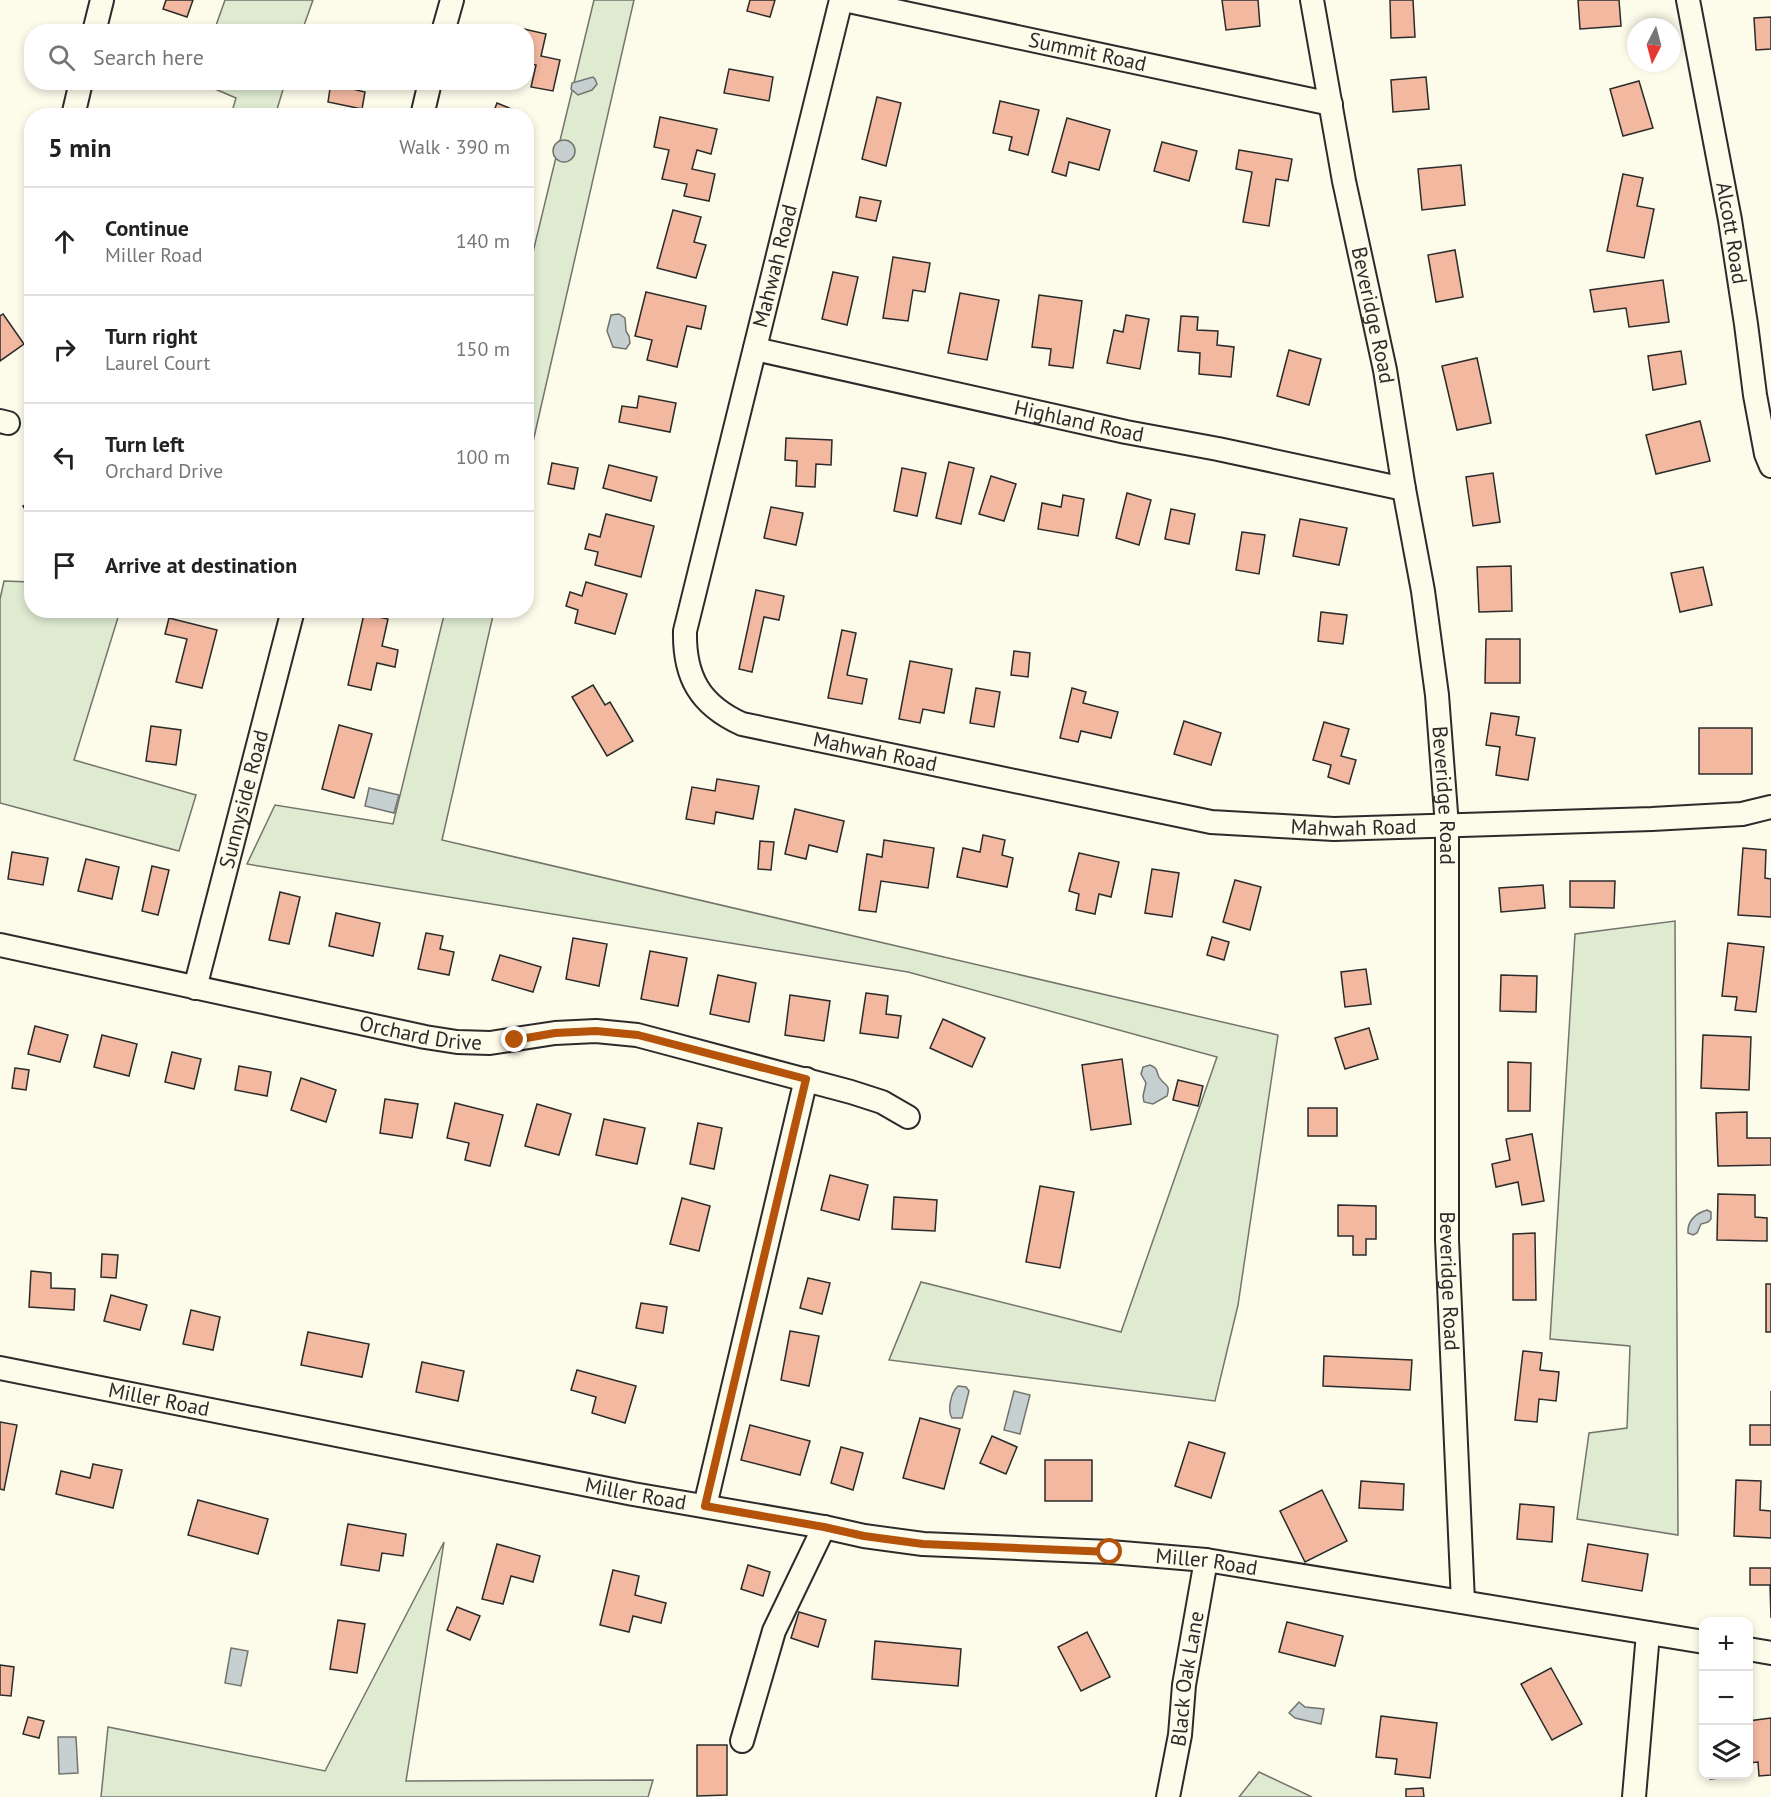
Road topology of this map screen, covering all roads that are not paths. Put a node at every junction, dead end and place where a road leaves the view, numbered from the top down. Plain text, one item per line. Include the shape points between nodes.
1 (102, 0) edge
2 (452, 0) edge
3 (842, 0) edge
4 (1312, 0) edge
5 (1688, 0) edge
6 (96, 24) edge
7 (445, 24) edge
8 (79, 90) edge
9 (428, 90) edge
10 (1331, 104) junction
11 (75, 108) edge
12 (424, 108) edge
13 (755, 349) junction
14 (1771, 466) edge
15 (1404, 489) junction
16 (291, 618) edge
17 (1771, 807) edge
18 (1447, 826) junction
19 (0, 945) edge
20 (195, 988) junction
21 (806, 1079) junction
22 (908, 1117) dead end
23 (0, 1368) edge
24 (705, 1506) junction
25 (824, 1527) junction
26 (1206, 1560) junction
27 (1463, 1602) junction
28 (1648, 1633) junction
29 (1699, 1641) edge
30 (1753, 1650) edge
31 (1771, 1653) edge
32 (742, 1741) dead end
33 (1168, 1797) edge
34 (1634, 1797) edge

1 - 6 street
2 - 7 street
3 - 10 street, Summit Road
3 - 13 street, Mahwah Road
4 - 10 street, Beveridge Road
5 - 14 street, Alcott Road via 1730,220 1755,395
8 - 11 street
9 - 12 street
10 - 15 street, Beveridge Road via 1385,370
13 - 15 street, Highland Road
13 - 18 street, Mahwah Road via 685,631 688,670 698,690 726,716 742,724 1211,822 1334,830
15 - 18 street, Beveridge Road via 1437,695
16 - 20 street, Sunnyside Road
17 - 18 street, Mahwah Road via 1730,815
18 - 27 street, Beveridge Road via 1447,1240
19 - 20 street, Orchard Drive
20 - 21 street, Orchard Drive via 457,1042 490,1043 596,1031 638,1035
21 - 22 street, Orchard Drive via 882,1102
21 - 24 street
23 - 24 street, Miller Road
24 - 25 street, Miller Road
25 - 26 street, Miller Road via 923,1544
25 - 32 street via 774,1631
26 - 27 street, Miller Road
26 - 33 street, Black Oak Lane
27 - 28 street, Miller Road
28 - 29 street, Miller Road
28 - 34 street
30 - 31 street

